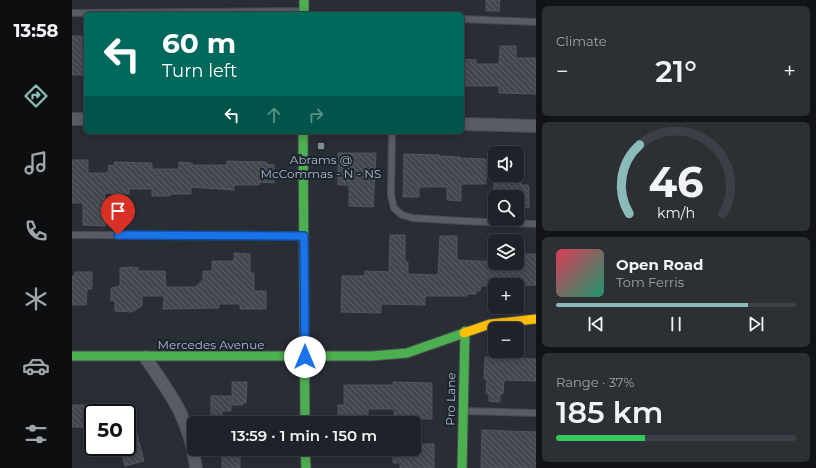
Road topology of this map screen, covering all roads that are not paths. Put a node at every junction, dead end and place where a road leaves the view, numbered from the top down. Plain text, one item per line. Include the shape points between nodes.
1 (304, 0) edge
2 (304, 12) edge
3 (72, 13) edge
4 (84, 13) edge
5 (464, 19) edge
6 (536, 22) edge
7 (72, 119) edge
8 (84, 119) edge
9 (464, 124) edge
10 (536, 126) edge
11 (304, 134) edge
12 (392, 134) edge
13 (536, 224) edge
14 (72, 235) edge
15 (304, 236) junction
16 (536, 319) edge
17 (465, 331) junction
18 (72, 356) edge
19 (145, 357) junction
20 (305, 357) junction
21 (463, 411) junction
22 (536, 413) edge
23 (305, 416) edge
24 (306, 456) edge
25 (196, 468) edge
26 (306, 468) edge
27 (462, 468) edge

1 - 2 street
3 - 4 lane
5 - 6 lane
7 - 8 street
9 - 10 street
11 - 15 street
12 - 13 lane via 390,195 394,208 402,215 413,218
14 - 15 lane
15 - 20 street
16 - 17 street, Mercedes Avenue via 490,324
17 - 20 street, Mercedes Avenue via 407,353
17 - 21 street, Pro Lane
18 - 19 street, Mercedes Avenue
19 - 20 street, Mercedes Avenue
19 - 25 street via 171,395 186,423
20 - 23 street
21 - 22 lane
21 - 27 street, Pro Lane
24 - 26 street

